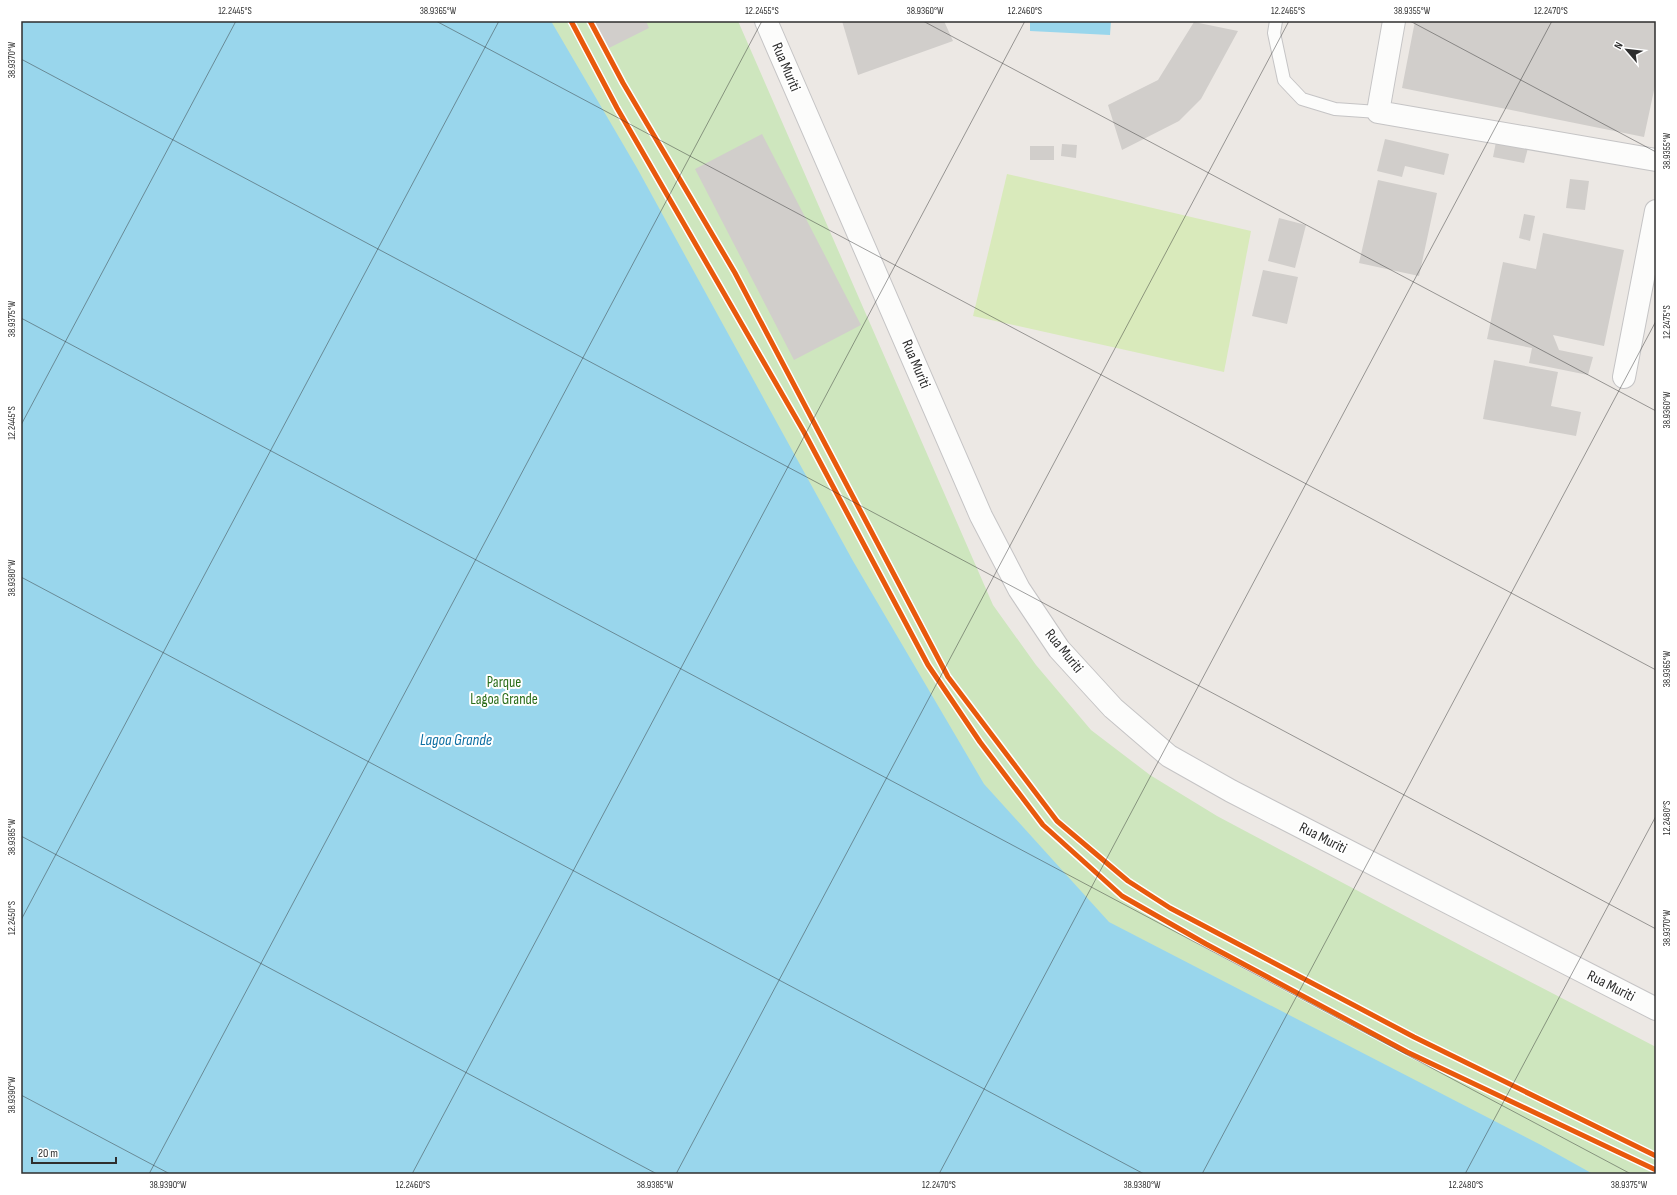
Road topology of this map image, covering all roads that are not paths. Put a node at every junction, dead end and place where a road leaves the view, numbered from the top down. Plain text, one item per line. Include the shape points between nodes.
1 (766, 21) edge
2 (1276, 21) edge
3 (1394, 21) edge
4 (1378, 112) junction
5 (1656, 160) edge
6 (1656, 211) edge
7 (1624, 377) dead end
8 (1656, 1009) edge

1 - 8 street, Rua Muriti via 981,516 1018,589 1060,649 1113,708 1169,756 1230,791
2 - 4 lane via 1274,33 1284,80 1302,99 1335,110
3 - 4 street
4 - 5 street
6 - 7 street

